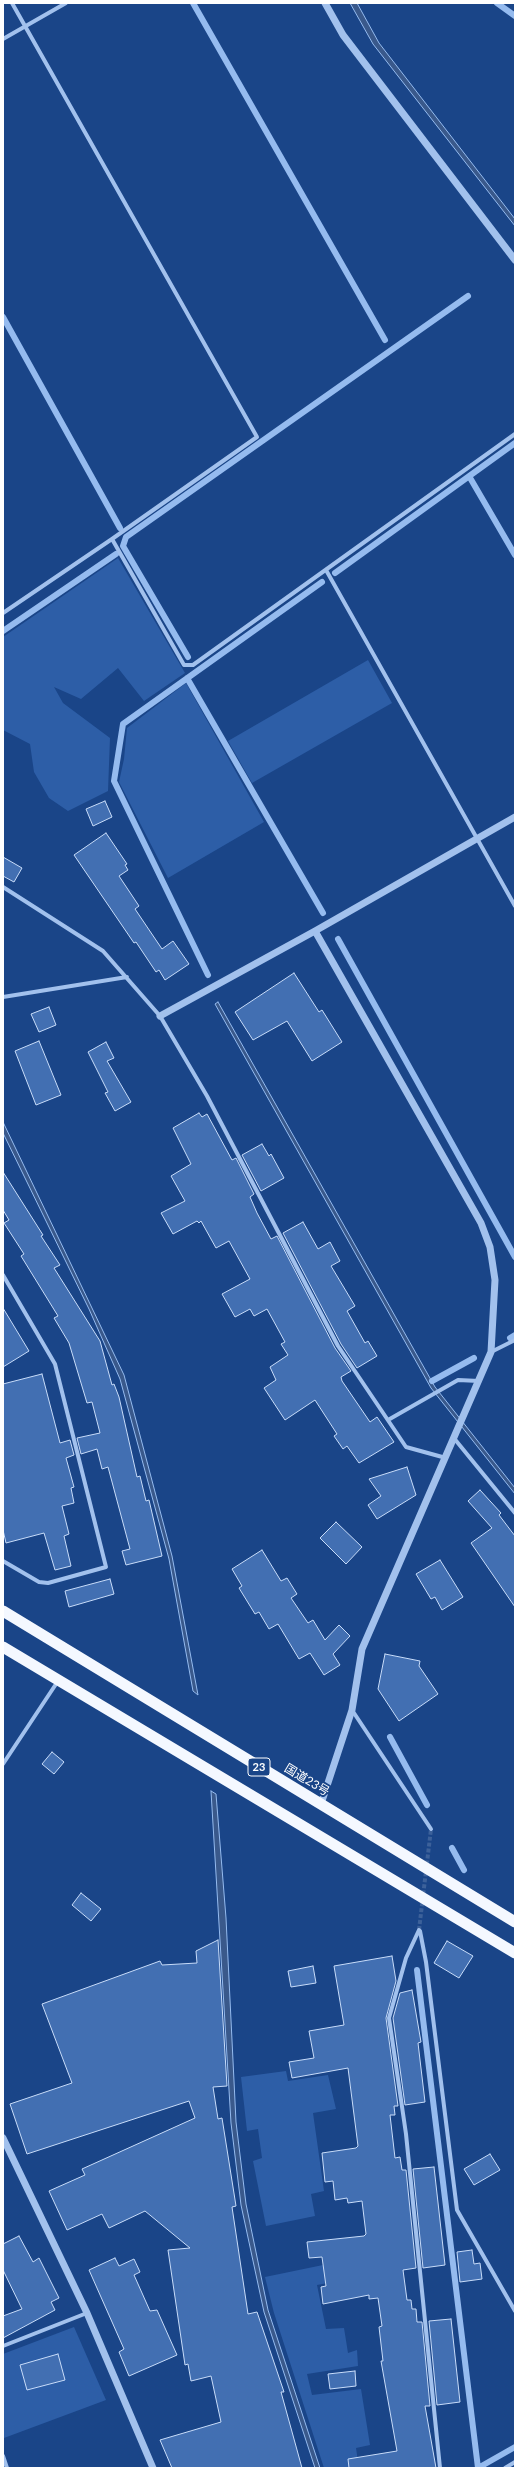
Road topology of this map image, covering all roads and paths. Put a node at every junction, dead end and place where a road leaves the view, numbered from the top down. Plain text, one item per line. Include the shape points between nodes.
1 (12, 3) edge
2 (66, 3) edge
3 (325, 3) edge
4 (26, 26) junction
5 (3, 39) edge
6 (515, 260) edge
7 (515, 434) edge
8 (112, 539) junction
9 (326, 570) junction
10 (3, 613) edge
11 (515, 817) edge
12 (477, 838) junction
13 (3, 887) edge
14 (515, 906) edge
15 (314, 931) junction
16 (127, 977) junction
17 (3, 997) edge
18 (160, 1016) junction
19 (3, 1275) edge
20 (515, 1340) edge
21 (491, 1352) junction
22 (479, 1380) junction
23 (388, 1420) junction
24 (453, 1437) junction
25 (447, 1458) junction
26 (515, 1513) edge
27 (3, 1561) edge
28 (3, 1611) edge
29 (3, 1647) edge
30 (58, 1681) junction
31 (352, 1710) junction
32 (3, 1764) edge
33 (321, 1804) junction
34 (431, 1829) tunnel mouth
35 (515, 1922) edge
36 (515, 1953) edge
37 (3, 2138) edge
38 (515, 2311) edge
39 (87, 2313) junction
40 (3, 2346) edge
41 (3, 2456) edge
42 (515, 2462) edge
43 (7, 2468) edge
44 (153, 2468) edge
45 (440, 2468) edge
46 (505, 2468) edge

1 - 4 street
2 - 4 street
3 - 6 street via 343,35
4 - 5 street
4 - 8 street via 257,436
7 - 9 street
8 - 9 street via 184,665 193,665
8 - 10 street
9 - 12 street
11 - 12 street
12 - 14 street
12 - 15 street
13 - 16 street via 102,951
15 - 18 street
15 - 21 street via 481,1223 490,1248 495,1280
16 - 17 street
16 - 18 street
18 - 23 street via 208,1096 338,1346
19 - 27 street via 55,1364 106,1567 39,1582
20 - 21 street
21 - 22 street
22 - 23 street via 458,1380
22 - 24 street
23 - 25 street via 406,1447
24 - 25 street
24 - 26 street
25 - 31 street via 362,1649
28 - 33 highway, 国道23号 / 23
29 - 30 highway, 23
30 - 32 street
30 - 36 highway, 23
31 - 33 street
31 - 34 street
33 - 35 highway, 国道23号 / 23
37 - 39 street
38 - 45 street via 457,2210 420,1930 406,1958 389,2018 406,2134
39 - 40 street
39 - 44 street
41 - 43 street
42 - 46 street

